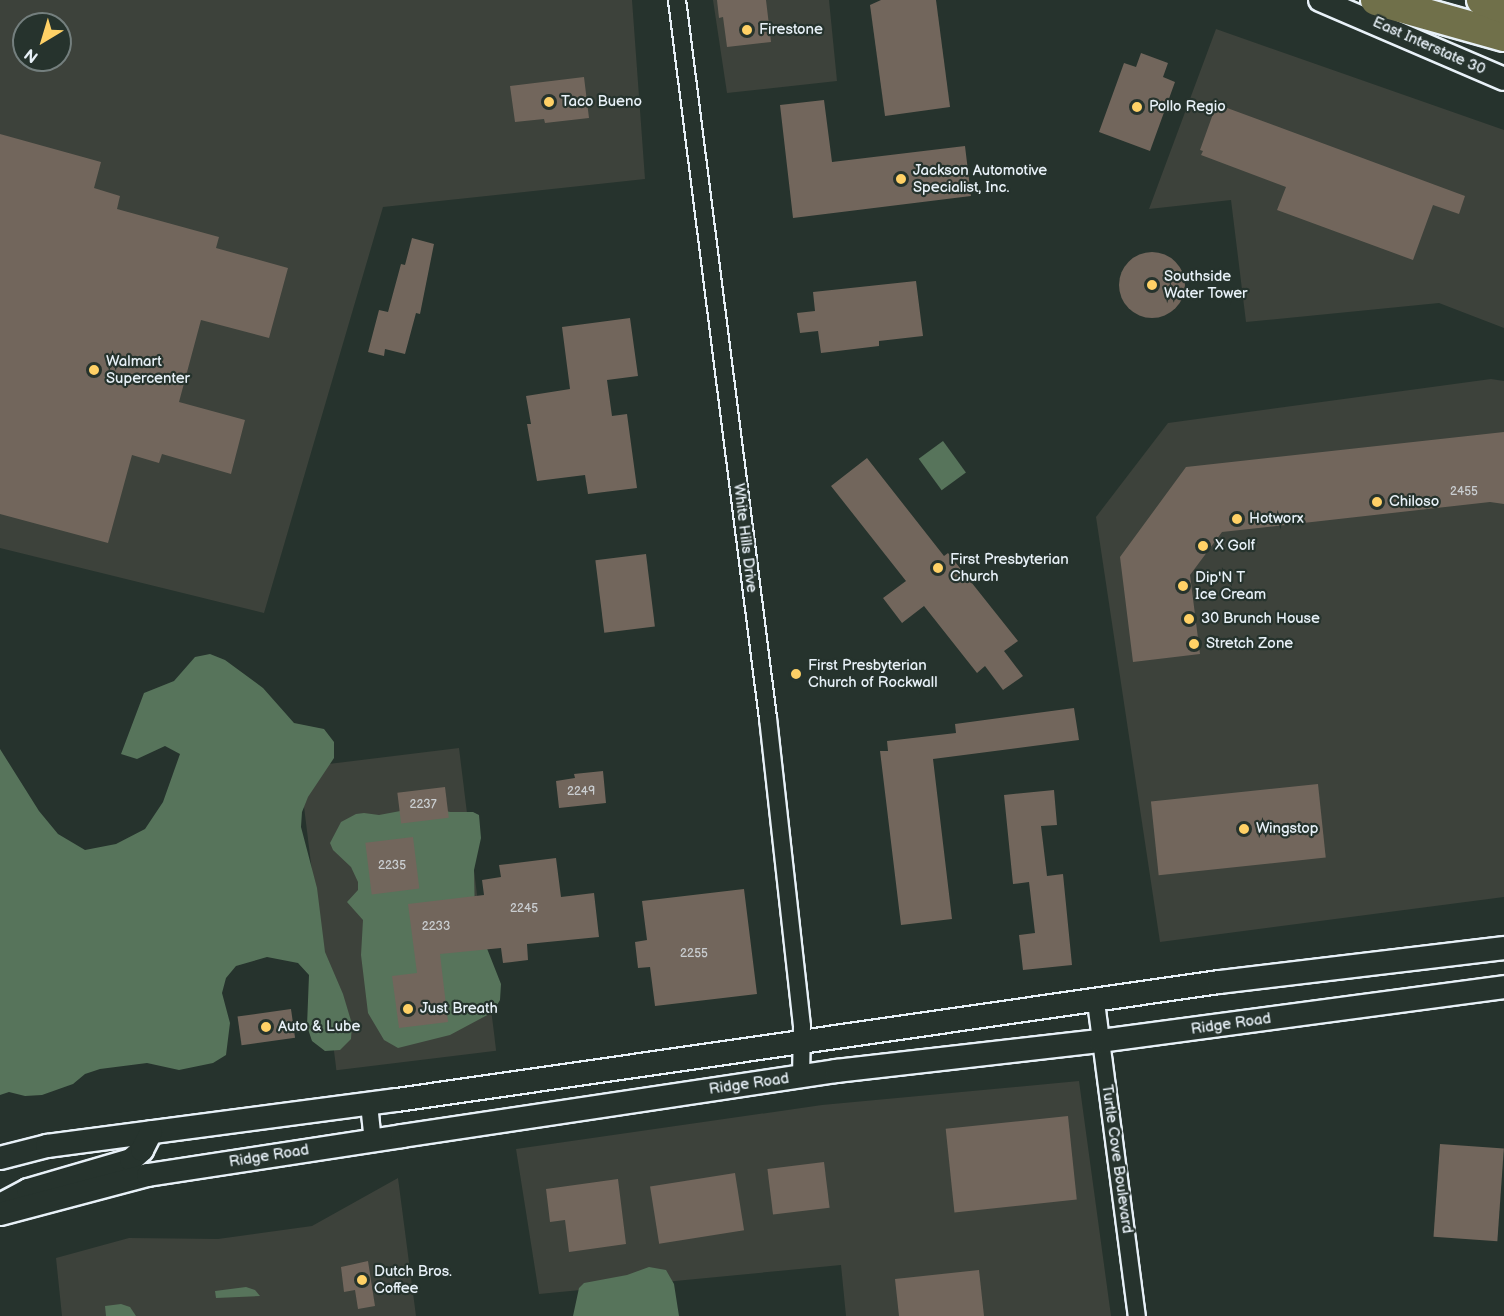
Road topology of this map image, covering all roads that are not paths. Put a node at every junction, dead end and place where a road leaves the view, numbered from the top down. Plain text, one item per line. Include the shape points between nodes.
1 (677, 0) edge
2 (1320, 0) edge
3 (1377, 0) edge
4 (1482, 0) edge
5 (1504, 8) edge
6 (1504, 36) edge
7 (1504, 79) edge
8 (1504, 948) edge
9 (1504, 987) edge
10 (1096, 1002) junction
11 (1101, 1041) junction
12 (804, 1043) junction
13 (801, 1076) junction
14 (369, 1104) junction
15 (151, 1132) junction
16 (374, 1140) junction
17 (0, 1158) edge
18 (0, 1205) edge
19 (0, 1214) edge
20 (1137, 1316) edge

1 - 12 street, White Hills Drive via 768,718
2 - 7 main road, East Interstate 30
3 - 6 highway
4 - 5 highway
8 - 10 main road via 1219,982
9 - 11 main road, Ridge Road
10 - 11 street, Turtle Cove Boulevard
10 - 12 main road
11 - 13 main road, Ridge Road
11 - 20 street, Turtle Cove Boulevard
12 - 13 street, White Hills Drive
12 - 14 main road
13 - 16 main road, Ridge Road
14 - 15 main road
14 - 16 street
15 - 17 main road via 47,1146
15 - 18 main road via 142,1150 130,1160 28,1190
16 - 19 main road, Ridge Road via 147,1175

